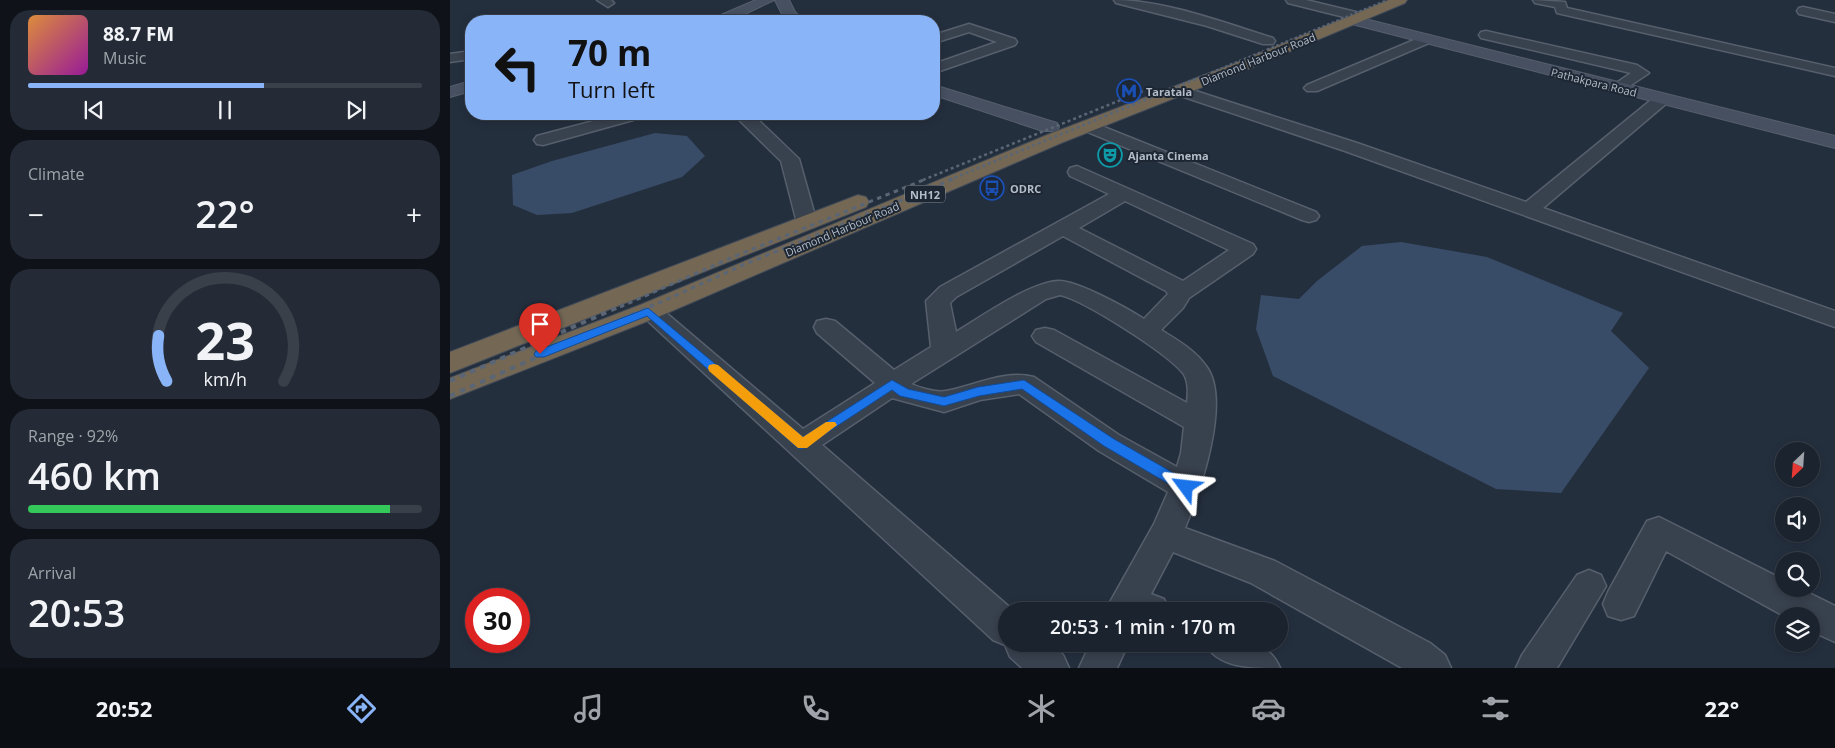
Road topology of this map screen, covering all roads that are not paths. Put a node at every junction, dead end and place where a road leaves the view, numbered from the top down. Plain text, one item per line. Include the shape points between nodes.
1 (767, 0) edge
2 (782, 0) edge
3 (1120, 0) edge
4 (1292, 0) edge
5 (1400, 0) edge
6 (1539, 0) edge
7 (1818, 0) edge
8 (1334, 11) junction
9 (1360, 12) edge
10 (733, 15) edge
11 (790, 15) edge
12 (1835, 18) edge
13 (1486, 35) dead end
14 (1723, 36) dead end
15 (940, 37) edge
16 (1426, 39) junction
17 (1268, 41) junction
18 (1027, 44) dead end
19 (940, 48) edge
20 (465, 57) edge
21 (450, 58) edge
22 (966, 58) junction
23 (1826, 61) edge
24 (940, 67) edge
25 (1835, 72) edge
26 (940, 75) edge
27 (465, 79) edge
28 (450, 83) edge
29 (465, 88) edge
30 (1312, 88) dead end
31 (1617, 88) junction
32 (1180, 91) junction
33 (450, 92) edge
34 (940, 92) edge
35 (1662, 99) junction
36 (616, 120) edge
37 (750, 120) edge
38 (1089, 126) junction
39 (1050, 127) junction
40 (543, 140) dead end
41 (1835, 141) edge
42 (1077, 172) dead end
43 (1124, 194) junction
44 (1529, 210) junction
45 (1309, 216) dead end
46 (807, 223) junction
47 (1063, 228) junction
48 (1180, 294) junction
49 (648, 311) junction
50 (1835, 319) edge
51 (826, 327) dead end
52 (1145, 331) junction
53 (1045, 336) dead end
54 (944, 350) junction
55 (450, 362) edge
56 (892, 384) junction
57 (450, 389) edge
58 (1200, 423) junction
59 (802, 444) junction
60 (1186, 487) junction
61 (1166, 535) junction
62 (1589, 586) dead end
63 (1137, 602) edge
64 (1621, 604) dead end
65 (998, 621) edge
66 (1835, 625) edge
67 (1032, 652) edge
68 (1105, 652) edge
69 (1236, 652) edge
70 (1050, 668) edge
71 (1098, 668) edge
72 (1261, 668) edge
73 (1432, 668) edge
74 (1535, 668) edge

1 - 10 street
2 - 11 street
3 - 17 street
4 - 8 street
5 - 9 highway, Diamond Harbour Road / NH12
6 - 23 street via 1561,5 1565,11
7 - 12 street via 1803,11
8 - 9 highway, Diamond Harbour Road / NH12
8 - 17 highway, Diamond Harbour Road / NH12
9 - 16 street, Pathakpara Road
9 - 32 highway, Diamond Harbour Road / NH12
13 - 31 street via 1642,73
14 - 23 street
15 - 22 street via 969,28 1010,42
16 - 30 street
16 - 31 street, Pathakpara Road
17 - 39 highway, Diamond Harbour Road / NH12
18 - 26 street
19 - 22 street
20 - 21 street
22 - 24 street
23 - 25 street
27 - 28 street
29 - 33 street
31 - 35 street, Pathakpara Road
32 - 38 highway, Diamond Harbour Road / NH12
32 - 44 street
34 - 39 street
35 - 41 street, Pathakpara Road
35 - 44 street
36 - 40 street
37 - 46 street via 790,159
38 - 45 street
38 - 49 highway, Diamond Harbour Road / NH12
39 - 46 highway, Diamond Harbour Road / NH12
42 - 43 street
43 - 47 street
43 - 48 street via 1245,249
44 - 50 street
46 - 55 highway, Diamond Harbour Road / NH12
47 - 48 street via 1166,280
47 - 54 street via 948,292 938,301
48 - 52 street via 1175,303
49 - 57 highway, Diamond Harbour Road / NH12
49 - 59 street
51 - 56 street
52 - 54 street via 1070,290 1058,288 1038,294
52 - 58 street via 1174,350 1196,371 1202,390
53 - 58 street
54 - 56 street
56 - 59 street
56 - 60 street via 904,393 944,402 1024,384 1109,443
58 - 60 street
59 - 65 street
60 - 61 street
61 - 63 street
61 - 73 street via 1263,572 1417,656
62 - 74 street
64 - 66 street via 1659,531
67 - 70 street
68 - 71 street
69 - 72 street

